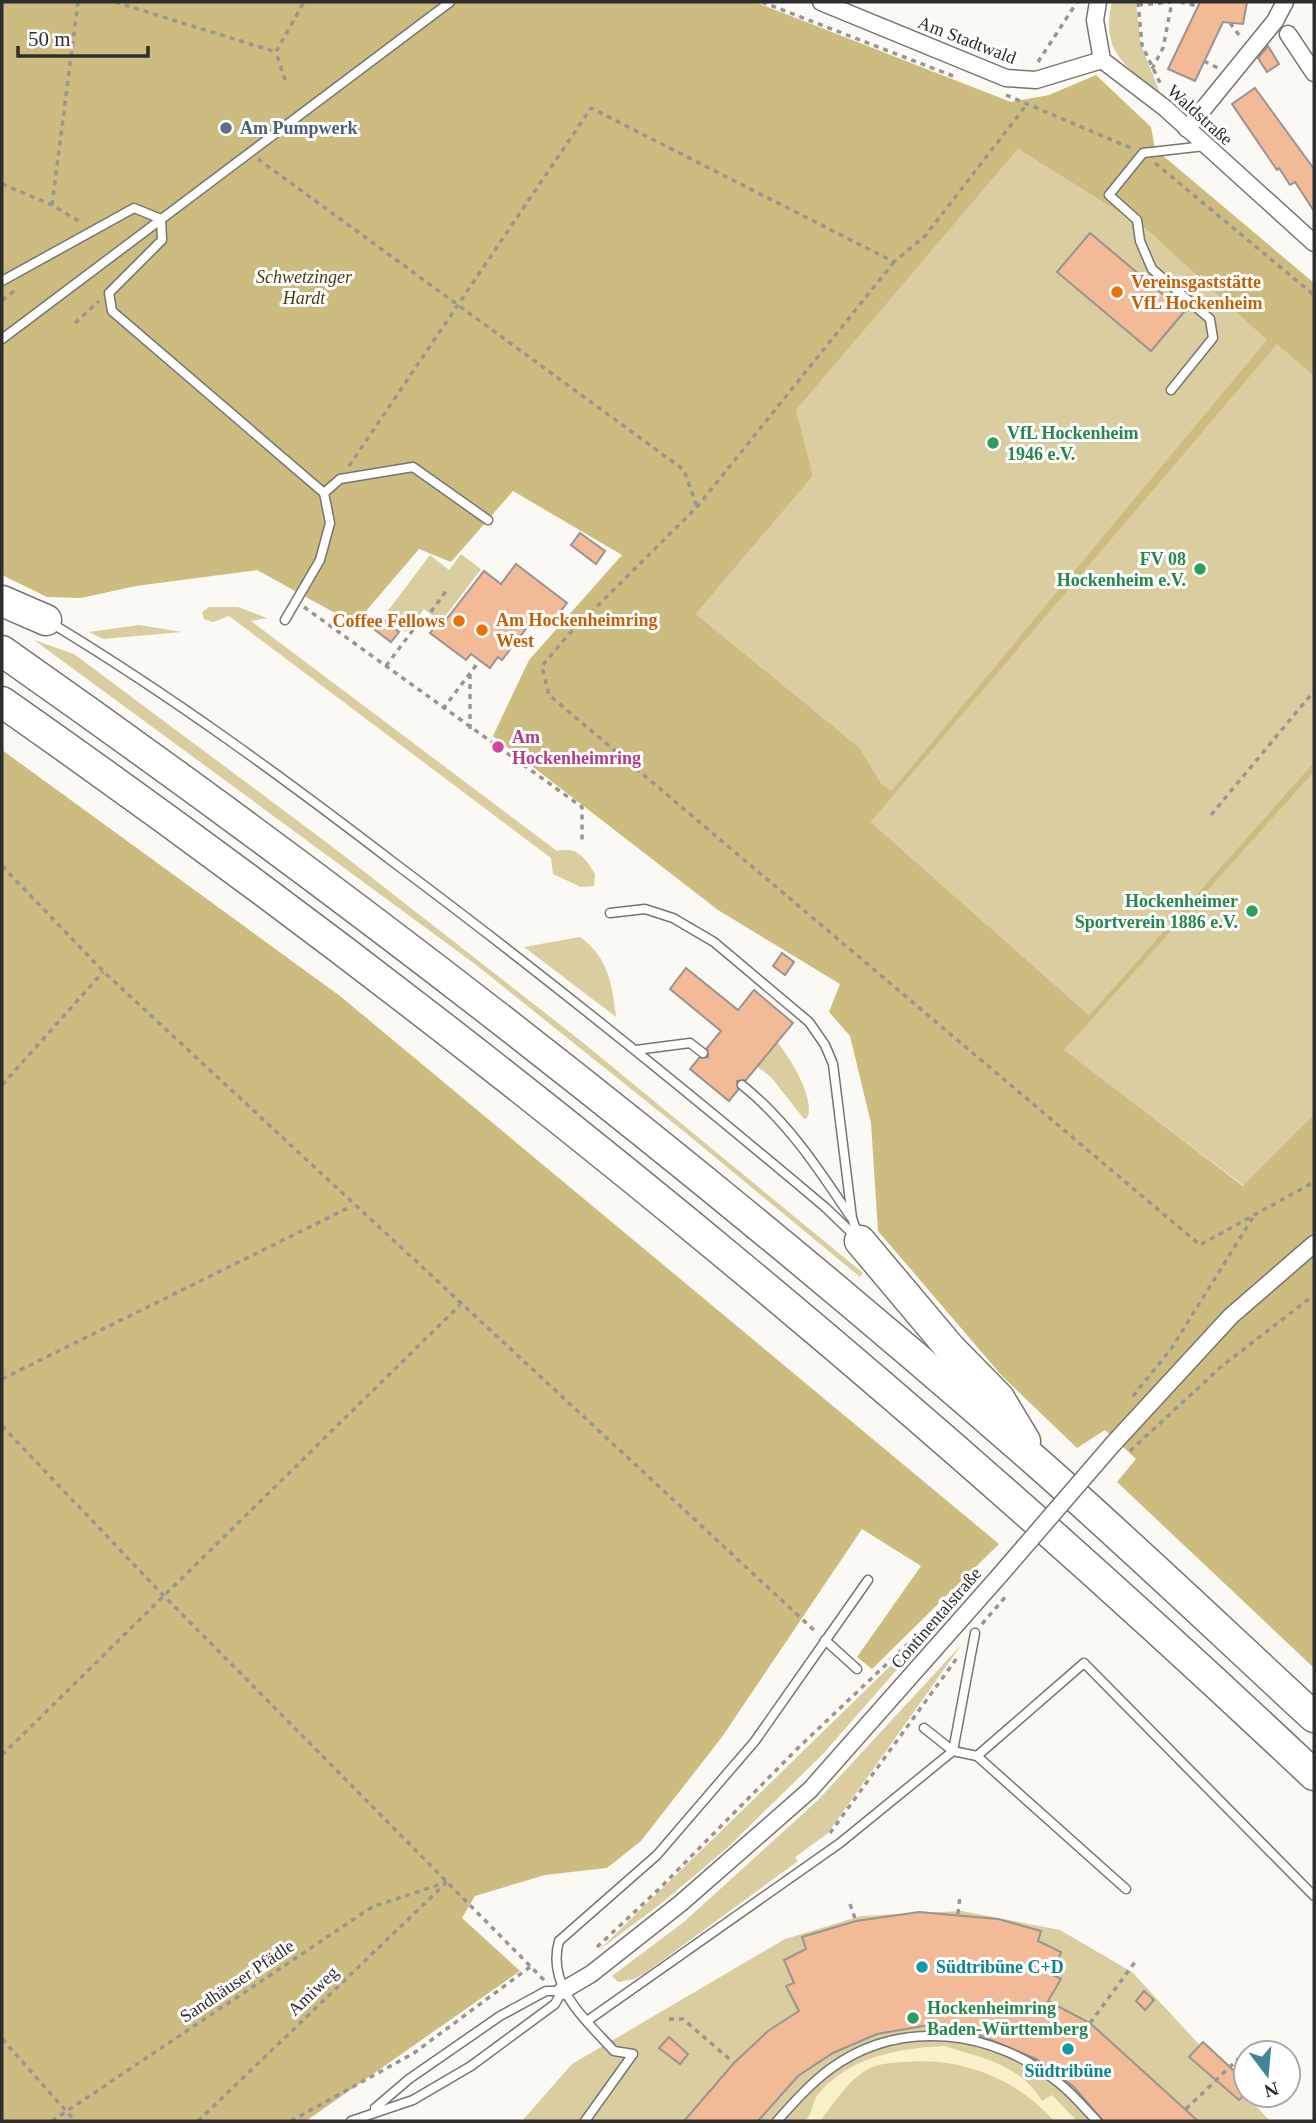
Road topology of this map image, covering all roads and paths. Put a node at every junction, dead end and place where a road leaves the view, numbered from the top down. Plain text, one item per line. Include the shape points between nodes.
1 (78, 2) edge
2 (115, 2) edge
3 (304, 2) edge
4 (450, 2) edge
5 (762, 2) edge
6 (821, 2) edge
7 (1077, 2) edge
8 (1098, 2) edge
9 (1172, 2) edge
10 (1180, 2) edge
11 (1285, 2) edge
12 (1138, 3) edge
13 (1198, 6) dead end
14 (1288, 34) dead end
15 (276, 52) junction
16 (1102, 60) junction
17 (1152, 69) junction
18 (1314, 73) edge
19 (1147, 76) dead end
20 (285, 80) dead end
21 (965, 80) dead end
22 (1025, 81) junction
23 (1003, 94) dead end
24 (1028, 103) junction
25 (1187, 129) junction
26 (1205, 146) junction
27 (1143, 153) junction
28 (251, 154) junction
29 (2, 184) edge
30 (52, 205) junction
31 (161, 219) junction
32 (93, 230) junction
33 (1314, 243) edge
34 (894, 262) junction
35 (2, 281) edge
36 (109, 293) junction
37 (1314, 295) edge
38 (457, 305) junction
39 (75, 323) dead end
40 (2, 339) edge
41 (1171, 390) dead end
42 (340, 480) junction
43 (324, 493) junction
44 (696, 507) junction
45 (488, 520) dead end
46 (446, 591) dead end
47 (2, 601) edge
48 (296, 601) junction
49 (46, 620) joint
50 (285, 620) dead end
51 (425, 620) junction
52 (434, 627) dead end
53 (2, 651) edge
54 (480, 660) dead end
55 (386, 666) junction
56 (470, 672) junction
57 (1314, 691) edge
58 (2, 702) edge
59 (443, 709) junction
60 (471, 729) junction
61 (1211, 816) dead end
62 (582, 844) dead end
63 (2, 866) edge
64 (610, 913) dead end
65 (104, 972) junction
66 (636, 1050) junction
67 (702, 1053) dead end
68 (2, 1085) edge
69 (742, 1085) dead end
70 (1314, 1182) edge
71 (352, 1206) junction
72 (1255, 1213) junction
73 (856, 1229) junction
74 (1314, 1244) edge
75 (1314, 1296) edge
76 (460, 1305) junction
77 (2, 1379) edge
78 (1128, 1401) dead end
79 (2, 1426) edge
80 (1119, 1449) junction
81 (1040, 1465) junction
82 (868, 1580) dead end
83 (1009, 1592) dead end
84 (162, 1594) junction
85 (958, 1598) dead end
86 (975, 1633) junction
87 (825, 1640) junction
88 (857, 1669) dead end
89 (1314, 1717) edge
90 (924, 1728) dead end
91 (953, 1751) junction
92 (2, 1755) edge
93 (976, 1756) junction
94 (1314, 1776) edge
95 (812, 1861) junction
96 (447, 1882) junction
97 (1126, 1889) dead end
98 (960, 1896) dead end
99 (1314, 1896) edge
100 (850, 1904) dead end
101 (958, 1914) dead end
102 (856, 1921) dead end
103 (605, 1949) dead end
104 (593, 1950) dead end
105 (595, 1956) dead end
106 (1135, 1962) dead end
107 (531, 1967) junction
108 (562, 1991) junction
109 (669, 2019) dead end
110 (587, 2021) junction
111 (1090, 2023) dead end
112 (2, 2039) edge
113 (734, 2063) dead end
114 (1232, 2065) edge
115 (1186, 2109) dead end
116 (371, 2112) junction
117 (67, 2113) junction
118 (52, 2121) edge
119 (75, 2121) edge
120 (198, 2121) edge
121 (291, 2121) edge
122 (351, 2121) edge
123 (587, 2121) edge
124 (777, 2121) edge
125 (1097, 2121) edge

1 - 30 path
2 - 15 path
3 - 15 path
4 - 28 lane
5 - 21 path
6 - 22 street, Am Stadtwald via 1006,78
7 - 22 path
8 - 16 street via 1094,20
9 - 12 path
9 - 17 path via 1163,48
10 - 13 path
11 - 25 street via 1267,32
12 - 17 path via 1142,45
14 - 18 street
15 - 20 path
16 - 22 street, Am Stadtwald
16 - 25 street, Waldstraße
17 - 19 path via 1166,94
23 - 24 path
24 - 27 path
24 - 34 path via 925,236
25 - 26 street, Waldstraße
26 - 27 lane
26 - 33 street, Waldstraße
27 - 37 path
27 - 41 lane via 1110,195 1137,220 1152,269 1210,320 1213,338
28 - 31 lane
28 - 38 path
29 - 30 path
30 - 32 path
31 - 32 lane via 134,208
31 - 36 lane via 162,240
31 - 40 lane
32 - 35 lane
34 - 38 path via 591,107
34 - 44 path
36 - 39 path
36 - 43 lane via 112,312
38 - 42 path
38 - 44 path via 684,470
42 - 43 lane
42 - 45 lane via 413,467
43 - 48 lane via 330,523 320,560
44 - 72 path via 541,666 549,695 1200,1245
46 - 51 path
47 - 49 highway
48 - 50 lane
48 - 55 path
49 - 66 lane via 174,699
51 - 52 path
51 - 55 path via 422,618
53 - 81 highway via 295,862 548,1056 786,1249
54 - 56 path
55 - 59 path
56 - 59 path
56 - 60 path
57 - 61 path
58 - 94 highway via 280,902 590,1142 765,1285 1013,1497
59 - 60 path
60 - 62 path via 582,807
63 - 65 path
64 - 73 lane via 645,909 673,919 714,942 810,1022 833,1065
65 - 68 path
65 - 71 path
66 - 67 lane via 690,1043
66 - 73 lane
69 - 73 lane via 799,1142
70 - 72 path
71 - 76 path
71 - 77 path
72 - 78 path via 1171,1349
73 - 81 highway via 950,1348 999,1398
74 - 80 street, Continentalstraße via 1231,1316
75 - 80 path via 1222,1366 1138,1446
76 - 84 path
76 - 87 path
79 - 84 path
80 - 108 street, Continentalstraße, bridge via 1000,1575 810,1790 681,1903 591,1974
81 - 89 highway
82 - 87 lane
83 - 86 path
84 - 92 path
84 - 96 path
85 - 104 path
86 - 91 lane
86 - 95 path via 829,1836 810,1850
87 - 88 lane
87 - 108 lane via 755,1741 657,1855 559,1941 555,1956
90 - 91 lane
91 - 93 lane
91 - 95 lane
93 - 97 lane
93 - 99 lane via 1084,1662
95 - 110 lane
96 - 107 path
96 - 117 path, Sandhäuser Pfädle via 372,1907
96 - 120 path, Amiweg
98 - 101 path
100 - 102 path
103 - 105 path
106 - 111 path
107 - 108 path
107 - 121 path via 414,2053
108 - 110 lane
108 - 116 lane via 546,1991 500,2016 409,2079
108 - 116 lane via 555,2004 471,2066 413,2100
109 - 113 path via 683,2019
110 - 123 lane via 614,2051 633,2054
112 - 117 path
114 - 115 path
116 - 122 lane
117 - 118 path, Sandhäuser Pfädle
117 - 119 path
124 - 125 lane via 832,2067 863,2050 926,2034 998,2046 1061,2084

